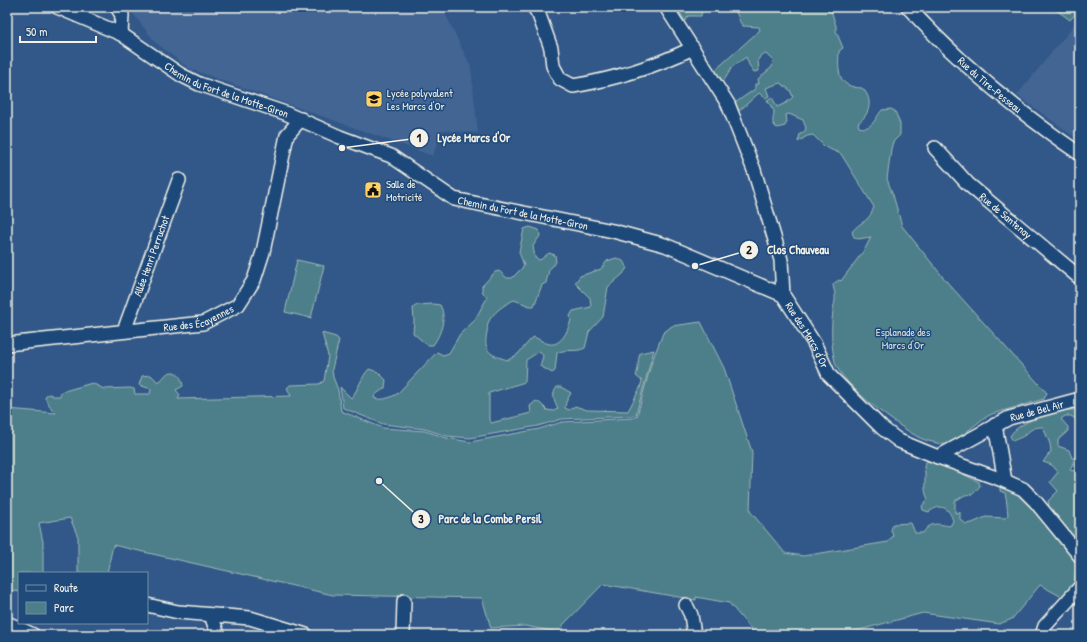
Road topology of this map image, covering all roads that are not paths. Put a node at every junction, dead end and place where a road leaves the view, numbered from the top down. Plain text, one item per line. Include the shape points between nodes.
1 (57, 7) edge
2 (117, 7) edge
3 (534, 7) edge
4 (666, 7) edge
5 (908, 7) edge
6 (121, 34) junction
7 (693, 48) junction
8 (301, 120) junction
9 (935, 148) dead end
10 (1080, 154) edge
11 (179, 180) dead end
12 (1080, 278) edge
13 (783, 295) junction
14 (124, 331) junction
15 (7, 344) edge
16 (1080, 399) edge
17 (995, 425) junction
18 (938, 457) junction
19 (1006, 481) junction
20 (1080, 556) edge
21 (1080, 587) edge
22 (404, 601) dead end
23 (148, 605) edge
24 (686, 605) dead end
25 (211, 615) junction
26 (7, 623) edge
27 (33, 635) edge
28 (218, 635) edge
29 (306, 635) edge
30 (403, 635) edge
31 (694, 635) edge
32 (1042, 635) edge

1 - 6 street, Chemin du Fort de la Motte-Giron
2 - 6 street via 122,15
3 - 7 street via 551,48 553,66 560,78 573,86 601,81 663,63
4 - 7 street, Rue des Marcs d'Or
5 - 10 street, Rue du Tire-Pesseau via 989,85
6 - 8 street, Chemin du Fort de la Motte-Giron via 181,75 199,84
7 - 13 street, Rue des Marcs d'Or via 728,104 754,170 782,260
8 - 13 street, Chemin du Fort de la Motte-Giron via 391,156 454,199 613,231 665,245
8 - 14 street, Rue des Écayennes via 287,135 263,252 254,280 238,305 203,323
9 - 12 street, Rue de Santenay via 968,184
11 - 14 street, Allée Henri Perruchot
13 - 18 street, Rue des Marcs d'Or via 814,344 829,375 882,428 899,441
14 - 15 street, Rue des Écayennes
16 - 17 street, Rue de Bel Air via 1009,418
17 - 18 street, Rue de Bel Air
17 - 19 street
18 - 19 street, Rue des Marcs d'Or
19 - 20 street, Rue des Marcs d'Or via 1023,489 1035,501
21 - 32 street via 1046,626
22 - 30 street
23 - 25 street via 178,612
24 - 31 street via 691,615
25 - 28 street
25 - 29 street via 250,618
26 - 27 street

